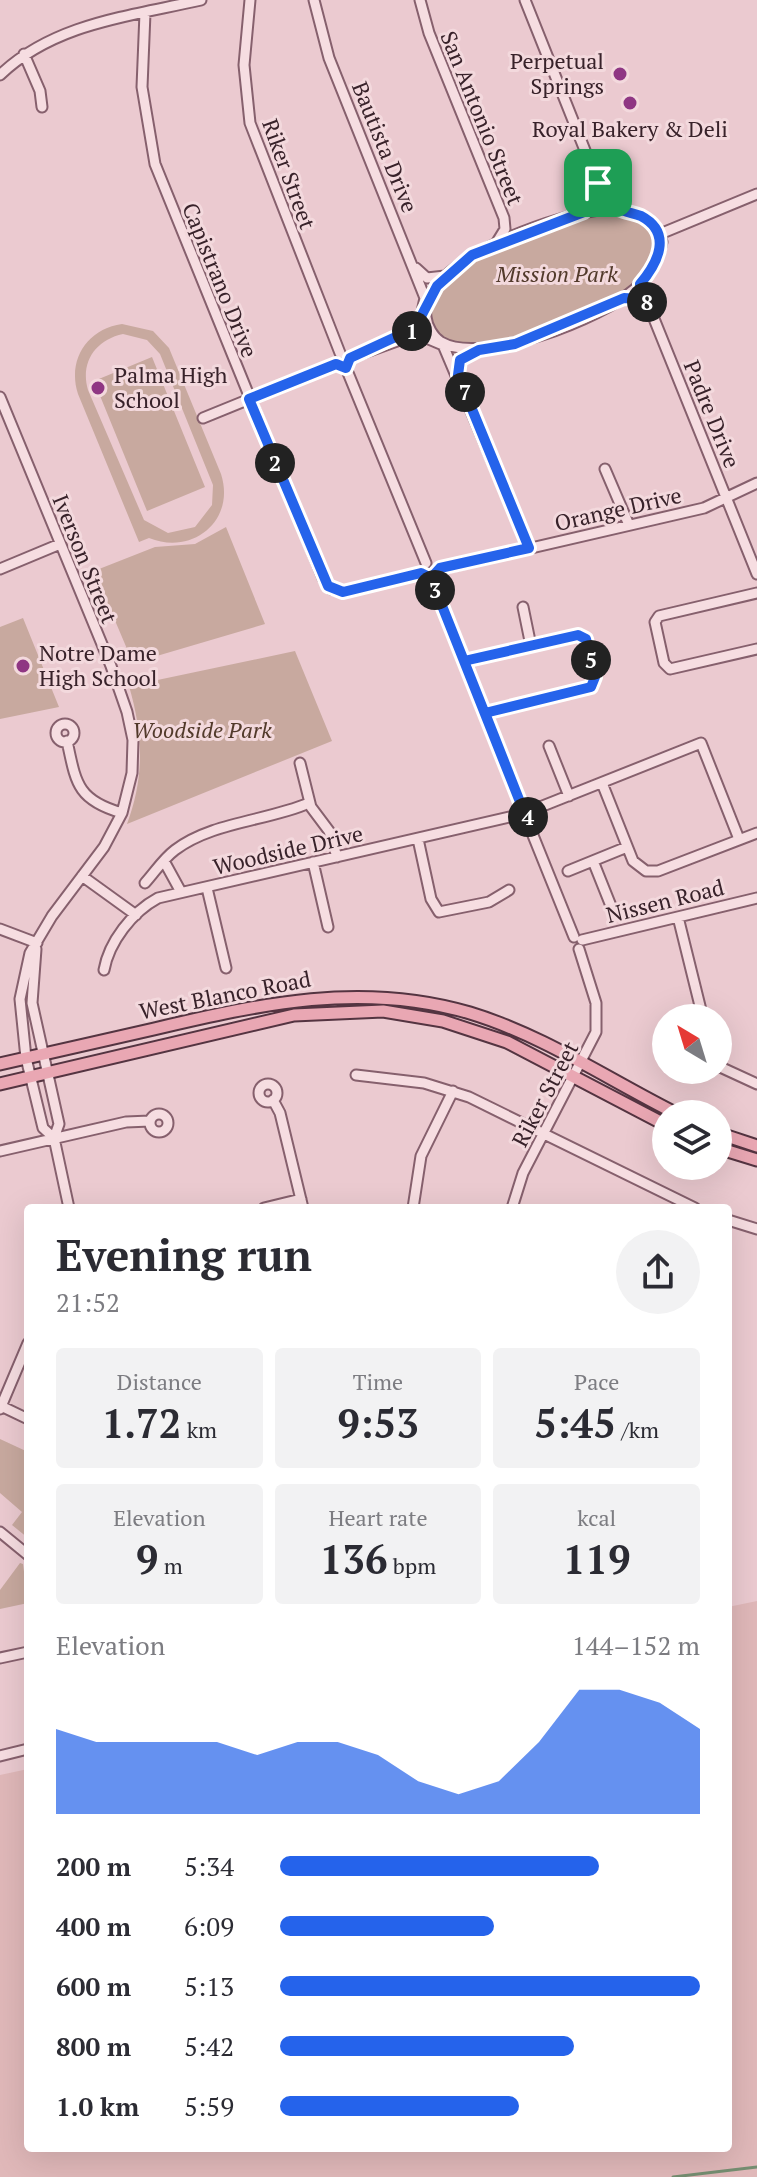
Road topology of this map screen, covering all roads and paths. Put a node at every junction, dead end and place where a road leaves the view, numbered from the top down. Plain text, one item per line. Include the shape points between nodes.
1 (201, 0) edge
2 (250, 0) edge
3 (314, 0) edge
4 (420, 0) edge
5 (525, 0) edge
6 (145, 13) junction
7 (24, 54) junction
8 (0, 75) edge
9 (42, 107) dead end
10 (598, 183) junction
11 (757, 194) edge
12 (622, 211) junction
13 (584, 212) junction
14 (504, 218) junction
15 (529, 232) junction
16 (660, 234) junction
17 (494, 246) junction
18 (414, 266) junction
19 (446, 275) junction
20 (640, 284) junction
21 (624, 298) junction
22 (426, 307) junction
23 (651, 312) junction
24 (399, 338) junction
25 (439, 341) junction
26 (479, 350) junction
27 (343, 361) junction
28 (458, 375) junction
29 (0, 397) edge
30 (249, 399) junction
31 (203, 418) dead end
32 (605, 469) dead end
33 (757, 483) edge
34 (727, 499) junction
35 (629, 525) junction
36 (60, 544) junction
37 (529, 548) junction
38 (423, 568) junction
39 (0, 569) edge
40 (433, 574) junction
41 (757, 574) edge
42 (757, 593) edge
43 (523, 607) dead end
44 (531, 646) junction
45 (757, 649) edge
46 (464, 661) junction
47 (485, 713) junction
48 (67, 741) dead end
49 (549, 746) dead end
50 (300, 763) dead end
51 (602, 783) junction
52 (569, 796) junction
53 (309, 803) junction
54 (122, 813) junction
55 (524, 813) junction
56 (757, 833) edge
57 (418, 839) junction
58 (739, 839) junction
59 (627, 847) junction
60 (337, 857) junction
61 (164, 861) junction
62 (593, 861) junction
63 (313, 862) junction
64 (568, 871) dead end
65 (82, 876) junction
66 (145, 883) dead end
67 (207, 888) junction
68 (509, 890) dead end
69 (181, 892) junction
70 (757, 898) edge
71 (613, 911) dead end
72 (136, 915) junction
73 (678, 917) junction
74 (328, 927) dead end
75 (0, 929) edge
76 (578, 942) junction
77 (36, 946) junction
78 (226, 968) dead end
79 (104, 970) dead end
80 (700, 1004) edge
81 (43, 1054) junction
82 (26, 1058) junction
83 (0, 1064) edge
84 (581, 1064) junction
85 (732, 1072) edge
86 (48, 1073) junction
87 (356, 1075) dead end
88 (31, 1077) junction
89 (574, 1078) junction
90 (0, 1084) edge
91 (757, 1084) edge
92 (453, 1091) junction
93 (273, 1100) dead end
94 (652, 1101) edge
95 (652, 1118) edge
96 (150, 1121) dead end
97 (544, 1136) junction
98 (54, 1138) junction
99 (732, 1138) edge
100 (757, 1146) edge
101 (0, 1151) edge
102 (732, 1152) edge
103 (757, 1160) edge
104 (68, 1204) edge
105 (302, 1204) edge
106 (414, 1204) edge
107 (513, 1204) edge
108 (687, 1204) edge
109 (732, 1221) edge
110 (757, 1229) edge
111 (24, 1353) edge
112 (1, 1408) edge
113 (24, 1417) edge
114 (1, 1535) edge
115 (24, 1552) edge
116 (24, 1653) edge
117 (0, 1658) edge
118 (24, 1750) edge
119 (0, 1756) edge

1 - 6 street
2 - 27 street, Riker Street via 244,65 250,123
3 - 18 street, Bautista Drive via 329,58
4 - 14 street, San Antonio Street
5 - 10 street
6 - 7 street via 65,33
6 - 30 street, Capistrano Drive via 142,87 155,164
7 - 8 street
7 - 9 street
10 - 12 street
10 - 13 street via 598,200
11 - 16 street
12 - 13 street
12 - 16 street via 645,219
13 - 15 street
14 - 15 street via 517,231
14 - 17 street, San Antonio Street via 504,233
15 - 17 street
16 - 20 street via 657,260
17 - 19 street
18 - 19 street via 427,278
18 - 22 street, Bautista Drive
19 - 22 street
20 - 21 street
20 - 23 street, Padre Drive
21 - 23 street via 639,299
21 - 26 street via 515,344
22 - 24 street via 418,324
22 - 25 street, Bautista Drive via 429,327
23 - 34 street, Padre Drive
24 - 25 street via 417,334
24 - 27 street
25 - 26 street
25 - 28 street, Bautista Drive
26 - 28 street via 460,360
27 - 30 street
27 - 38 street, Riker Street
28 - 37 street
29 - 36 street, Iverson Street
30 - 31 street
30 - 38 street, Capistrano Drive via 323,578 334,590 343,592
32 - 35 street
33 - 34 street, Orange Drive
34 - 35 street, Orange Drive
34 - 41 street, Padre Drive
35 - 37 street, Orange Drive
36 - 39 street
36 - 54 street, Iverson Street via 131,725 132,773
37 - 40 street, Orange Drive
38 - 40 street via 432,564
40 - 46 street, Riker Street
42 - 45 street via 659,616 655,622 670,669
43 - 44 street
44 - 46 street
44 - 47 street via 584,636 595,683
46 - 47 street, Riker Street
47 - 55 street, Riker Street
48 - 54 street via 81,791 99,806
49 - 52 street
50 - 53 street
51 - 52 street, Woodside Drive
51 - 58 street, Woodside Drive via 701,743
51 - 59 street
52 - 55 street, Woodside Drive
53 - 60 street via 329,831
53 - 61 street via 215,831 179,847
54 - 65 street, Iverson Street
55 - 57 street, Woodside Drive
55 - 76 street, Riker Street
56 - 58 street
57 - 60 street, Woodside Drive
57 - 68 street via 431,899 439,912 489,902
58 - 59 street via 653,872 636,866
59 - 62 street
60 - 63 street, Woodside Drive
61 - 66 street
61 - 69 street
62 - 64 street
62 - 71 street
63 - 67 street, Woodside Drive
63 - 74 street
65 - 72 street
65 - 77 street, Iverson Street
67 - 69 street, Woodside Drive
67 - 78 street
69 - 72 street, Woodside Drive via 158,898
70 - 73 street, Nissen Road
72 - 79 street via 107,953
73 - 76 street, Nissen Road
73 - 80 street
75 - 77 street
76 - 84 street, Riker Street via 597,1019
77 - 81 street, Iverson Street via 31,994
77 - 82 street, Iverson Street via 20,999
81 - 82 main road, West Blanco Road
81 - 84 main road, West Blanco Road via 277,1001 349,995 411,1000 471,1013
81 - 86 street, Iverson Street
82 - 83 main road, West Blanco Road
82 - 88 street, Iverson Street
84 - 89 street, Riker Street
84 - 94 main road, West Blanco Road
85 - 91 street
86 - 88 main road, West Blanco Road
86 - 89 main road, West Blanco Road via 294,1015 357,1010 443,1021 507,1042
86 - 98 street, Iverson Street via 59,1124
87 - 92 street
88 - 90 main road, West Blanco Road
88 - 98 street, Iverson Street via 43,1128
89 - 95 main road, West Blanco Road
89 - 97 street, Riker Street
92 - 97 street
92 - 106 street via 421,1156
93 - 105 street
96 - 98 street
97 - 107 street, Riker Street
97 - 108 street
98 - 101 street
98 - 104 street
99 - 100 main road
102 - 103 main road
109 - 110 street
111 - 112 street
112 - 113 street
114 - 115 street
116 - 117 street
118 - 119 street

